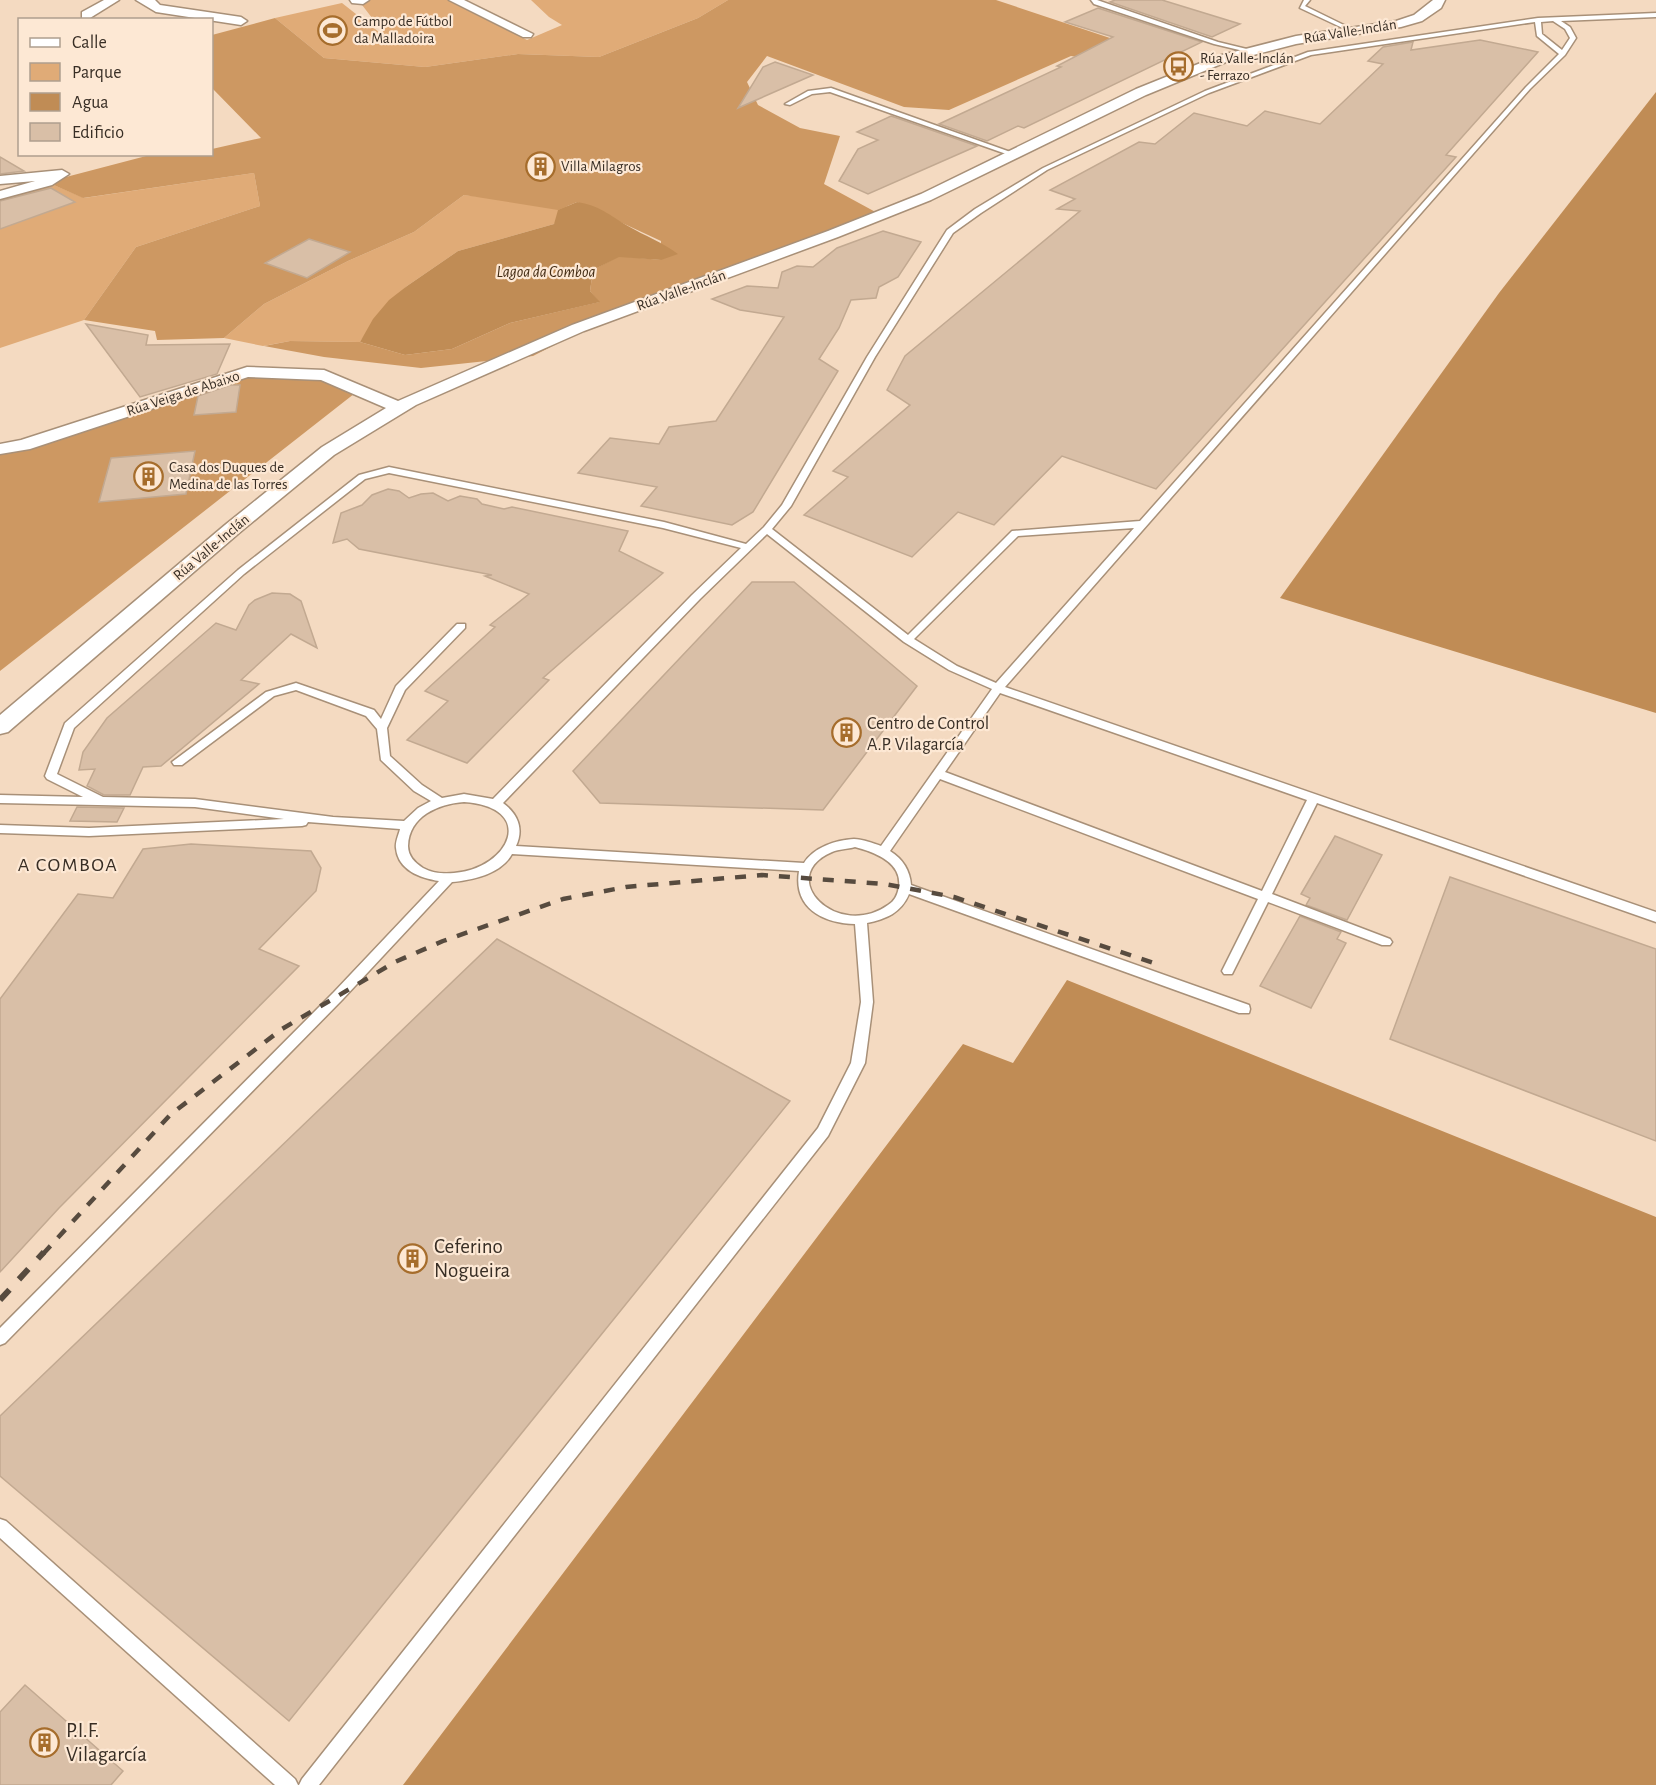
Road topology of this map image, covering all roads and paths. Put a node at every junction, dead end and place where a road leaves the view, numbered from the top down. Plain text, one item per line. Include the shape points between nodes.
1 (113, 0) edge
2 (142, 0) edge
3 (356, 0) edge
4 (363, 0) edge
5 (455, 0) edge
6 (1094, 0) edge
7 (1307, 0) edge
8 (1439, 0) edge
9 (86, 15) dead end
10 (1656, 15) edge
11 (1554, 19) junction
12 (1538, 20) junction
13 (241, 21) dead end
14 (1350, 30) junction
15 (527, 34) dead end
16 (1252, 51) junction
17 (1563, 54) junction
18 (789, 104) dead end
19 (1014, 155) junction
20 (0, 180) edge
21 (0, 195) edge
22 (400, 408) junction
23 (0, 449) edge
24 (1144, 524) junction
25 (767, 529) junction
26 (747, 547) junction
27 (461, 626) dead end
28 (908, 640) junction
29 (998, 688) junction
30 (0, 727) edge
31 (382, 728) junction
32 (178, 762) dead end
33 (938, 774) junction
34 (0, 799) edge
35 (1313, 799) junction
36 (103, 802) junction
37 (441, 802) junction
38 (495, 804) junction
39 (333, 821) junction
40 (407, 825) junction
41 (0, 829) edge
42 (510, 850) junction
43 (884, 851) junction
44 (806, 867) junction
45 (448, 879) junction
46 (905, 888) junction
47 (1265, 897) junction
48 (1656, 918) edge
49 (861, 920) junction
50 (1386, 942) dead end
51 (1228, 971) dead end
52 (1244, 1009) dead end
53 (0, 1338) edge
54 (0, 1527) edge
55 (289, 1785) edge
56 (308, 1785) edge

1 - 9 street
2 - 13 street via 150,1 156,8
3 - 4 street
5 - 15 street
6 - 16 lane via 1216,44
7 - 14 lane via 1302,7
8 - 14 street, Rúa Valle-Inclán via 1418,18
10 - 11 lane
11 - 12 lane
11 - 17 lane via 1568,28 1573,38
12 - 17 lane via 1539,34
12 - 25 lane via 1310,53 1207,92 1045,169 978,211 950,232 871,357 786,506
14 - 16 street, Rúa Valle-Inclán
16 - 19 street, Rúa Valle-Inclán via 1141,92
17 - 24 lane via 1528,88
18 - 19 lane via 810,92 831,90
19 - 22 street, Rúa Valle-Inclán via 926,197 833,234 578,328
20 - 21 street via 62,174
22 - 23 street, Rúa Veiga de Abaixo via 324,375 247,372 24,445
22 - 30 street, Rúa Valle-Inclán via 328,451
24 - 28 lane via 1015,533
24 - 29 lane
25 - 26 lane
25 - 28 lane
26 - 36 lane via 664,525 389,470 362,477 241,572 69,726 51,776
26 - 38 lane
27 - 31 lane via 400,688
28 - 29 lane via 953,668
29 - 33 lane
29 - 35 lane
31 - 32 lane via 370,713 297,686 270,694
31 - 37 lane via 385,757 418,788
33 - 43 lane
33 - 47 lane
34 - 36 lane
35 - 47 lane
35 - 48 lane
36 - 39 lane via 195,803
37 - 38 lane via 470,798
37 - 40 lane via 416,815
38 - 42 lane via 512,819
39 - 40 lane
39 - 41 lane via 89,832
40 - 45 lane via 401,837 406,862 416,871
42 - 44 lane
42 - 45 lane via 484,871
43 - 44 lane via 871,845 840,845 826,849
43 - 46 lane via 903,868
44 - 49 lane via 803,887 813,905 833,917
45 - 53 lane via 338,996
46 - 49 lane via 890,910
46 - 52 lane
47 - 50 lane
47 - 51 lane
49 - 56 lane via 867,1002 858,1064 823,1132
54 - 55 lane

